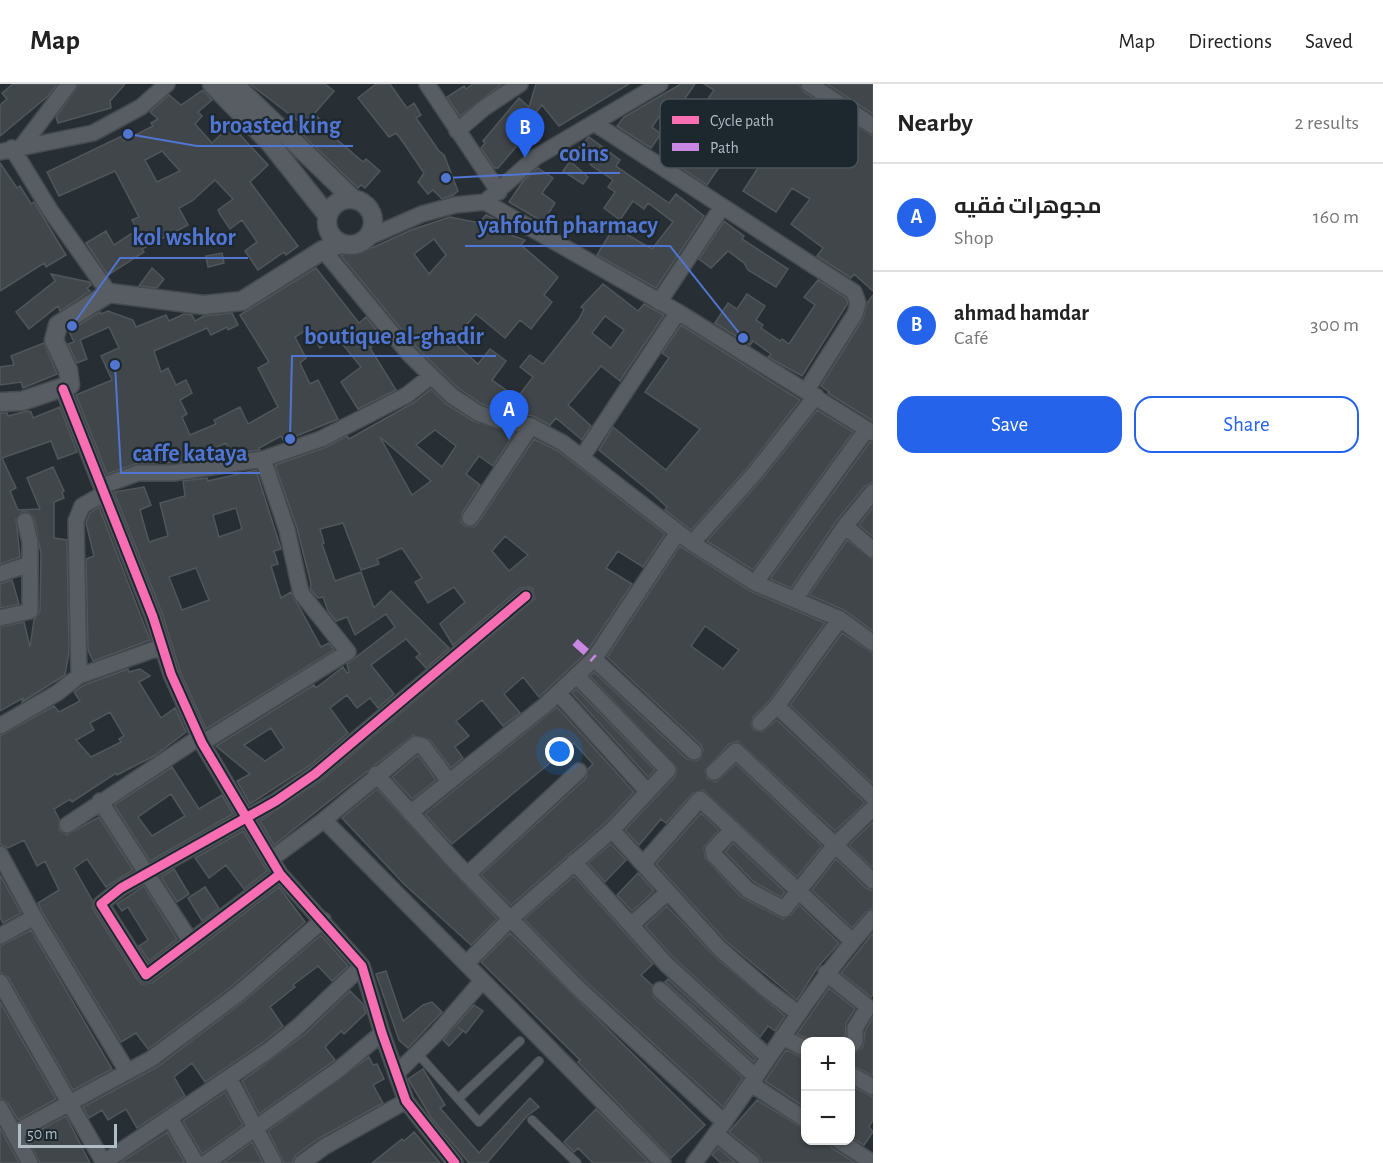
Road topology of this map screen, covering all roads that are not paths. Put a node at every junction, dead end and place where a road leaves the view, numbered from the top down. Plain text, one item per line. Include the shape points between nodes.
1 (69, 84) edge
2 (167, 84) edge
3 (212, 84) edge
4 (234, 84) edge
5 (427, 84) edge
6 (520, 84) edge
7 (660, 84) edge
8 (809, 84) edge
9 (832, 99) edge
10 (858, 116) edge
11 (594, 123) junction
12 (873, 126) edge
13 (457, 131) junction
14 (7, 150) edge
15 (660, 166) edge
16 (663, 168) edge
17 (499, 192) junction
18 (353, 199) junction
19 (485, 202) junction
20 (722, 207) junction
21 (328, 216) junction
22 (367, 238) junction
23 (341, 244) junction
24 (323, 250) junction
25 (109, 293) junction
26 (659, 302) junction
27 (678, 312) junction
28 (431, 376) junction
29 (63, 389) junction
30 (811, 394) junction
31 (0, 402) edge
32 (531, 426) junction
33 (870, 431) edge
34 (582, 457) junction
35 (263, 459) junction
36 (103, 490) junction
37 (873, 492) edge
38 (470, 518) dead end
39 (25, 521) dead end
40 (845, 526) junction
41 (678, 532) junction
42 (692, 543) junction
43 (873, 550) edge
44 (30, 564) junction
45 (0, 574) edge
46 (755, 584) junction
47 (526, 596) dead end
48 (795, 599) junction
49 (0, 618) edge
50 (840, 619) junction
51 (873, 643) edge
52 (161, 647) junction
53 (594, 659) junction
54 (79, 676) junction
55 (577, 676) junction
56 (558, 693) junction
57 (777, 705) junction
58 (760, 723) dead end
59 (0, 726) edge
60 (201, 740) junction
61 (694, 752) dead end
62 (579, 771) dead end
63 (714, 772) dead end
64 (376, 774) junction
65 (448, 780) junction
66 (647, 791) junction
67 (873, 797) edge
68 (100, 801) junction
69 (873, 808) edge
70 (410, 813) junction
71 (248, 816) junction
72 (324, 820) junction
73 (67, 825) dead end
74 (733, 829) junction
75 (612, 830) junction
76 (836, 844) junction
77 (0, 854) edge
78 (271, 859) junction
79 (574, 862) junction
80 (643, 864) junction
81 (280, 874) junction
82 (148, 875) junction
83 (467, 875) junction
84 (873, 880) edge
85 (668, 892) junction
86 (799, 892) junction
87 (34, 917) junction
88 (511, 918) junction
89 (873, 918) edge
90 (323, 920) junction
91 (631, 925) junction
92 (0, 936) edge
93 (852, 941) junction
94 (191, 942) junction
95 (466, 964) junction
96 (362, 966) junction
97 (826, 973) junction
98 (482, 981) junction
99 (0, 982) edge
100 (660, 990) dead end
101 (870, 1009) edge
102 (798, 1012) junction
103 (382, 1033) junction
104 (782, 1037) junction
105 (855, 1037) edge
106 (520, 1041) dead end
107 (801, 1046) edge
108 (417, 1053) junction
109 (768, 1057) junction
110 (539, 1061) dead end
111 (127, 1071) junction
112 (396, 1074) junction
113 (855, 1077) edge
114 (229, 1078) junction
115 (754, 1080) junction
116 (873, 1087) edge
117 (459, 1098) junction
118 (406, 1101) junction
119 (70, 1104) junction
120 (0, 1108) edge
121 (801, 1116) edge
122 (170, 1118) junction
123 (531, 1120) dead end
124 (255, 1126) junction
125 (720, 1128) junction
126 (14, 1132) junction
127 (846, 1145) edge
128 (30, 1163) edge
129 (103, 1163) edge
130 (196, 1163) edge
131 (206, 1163) edge
132 (274, 1163) edge
133 (302, 1163) edge
134 (455, 1163) edge
135 (577, 1163) edge
136 (663, 1163) edge
137 (694, 1163) edge
138 (752, 1163) edge
139 (873, 1163) edge

1 - 14 street
2 - 14 street via 141,108 93,133
3 - 21 street via 270,143
4 - 18 street
5 - 13 street
6 - 13 street
7 - 11 street
8 - 9 street
10 - 12 street
11 - 15 street
11 - 17 street via 536,158
13 - 17 street
14 - 25 street
16 - 20 street
17 - 19 street
18 - 21 street via 339,202
18 - 22 street via 370,211 373,225
19 - 22 street via 422,214
19 - 26 street
20 - 26 street
20 - 30 street via 854,292 858,303 855,314
21 - 23 street via 330,234
22 - 23 street via 355,245
23 - 24 street
24 - 25 street via 242,301 196,304
24 - 28 street
25 - 29 street via 58,325 54,339 71,380
26 - 27 street
27 - 30 street
27 - 34 street
28 - 32 street via 478,413
28 - 35 street via 407,395 321,439
29 - 31 street via 22,401
29 - 36 street
30 - 33 street
30 - 42 street via 755,472
32 - 34 street
32 - 38 street
33 - 46 street
34 - 41 street
35 - 36 street via 173,473 138,473
35 - 60 street via 301,593 348,652
36 - 52 street
36 - 54 street via 82,506 76,521
37 - 40 street
39 - 44 street
40 - 43 street
40 - 48 street
41 - 42 street
41 - 53 street
42 - 46 street
44 - 45 street
44 - 49 street via 30,611
46 - 48 street
47 - 71 street via 315,774
48 - 50 street
50 - 51 street
50 - 57 street
52 - 54 street
52 - 60 street
53 - 55 street
53 - 61 street
54 - 59 street
55 - 56 street
55 - 66 street via 668,770
56 - 65 street
56 - 66 street
57 - 58 street
57 - 67 street
60 - 68 street
60 - 71 street
62 - 83 street
63 - 76 street via 736,751
64 - 65 street via 420,744
64 - 70 street
64 - 72 street
65 - 70 street
66 - 75 street
68 - 73 street
68 - 82 street
69 - 76 street
70 - 83 street
71 - 78 street
71 - 82 street
72 - 78 street
72 - 95 street
74 - 80 street via 700,799
74 - 86 street
74 - 86 street via 713,850 740,883 784,909
75 - 79 street
75 - 80 street
76 - 84 street
76 - 86 street
77 - 87 street
78 - 81 street
79 - 88 street
79 - 91 street
80 - 85 street
81 - 90 street
81 - 94 street
82 - 94 street
82 - 94 street via 121,888 101,904 134,960 143,973 150,974
83 - 88 street
85 - 91 street
85 - 102 street via 740,968
86 - 93 street
87 - 92 street
87 - 111 street
88 - 95 street
88 - 125 street
89 - 93 street
90 - 96 street
90 - 111 street via 237,994 151,1059
91 - 109 street via 666,964
93 - 97 street
95 - 98 street
96 - 103 street
96 - 114 street via 299,1026
97 - 101 street
97 - 102 street
98 - 108 street
98 - 136 street
99 - 119 street
100 - 115 street
101 - 105 street via 855,1028
102 - 104 street
103 - 112 street
103 - 124 street via 338,1070
104 - 107 street
104 - 109 street
106 - 117 lane
108 - 112 street
108 - 117 lane
109 - 115 street
110 - 117 lane via 479,1122
111 - 119 street
112 - 118 street
113 - 116 street
114 - 122 street
114 - 124 street
115 - 121 street
115 - 125 street
118 - 133 street
118 - 134 street
119 - 126 street
119 - 129 street
120 - 126 street
122 - 129 street
122 - 130 street
123 - 135 lane
124 - 131 street
124 - 132 street
125 - 137 street
125 - 138 street
126 - 128 street
127 - 139 street

